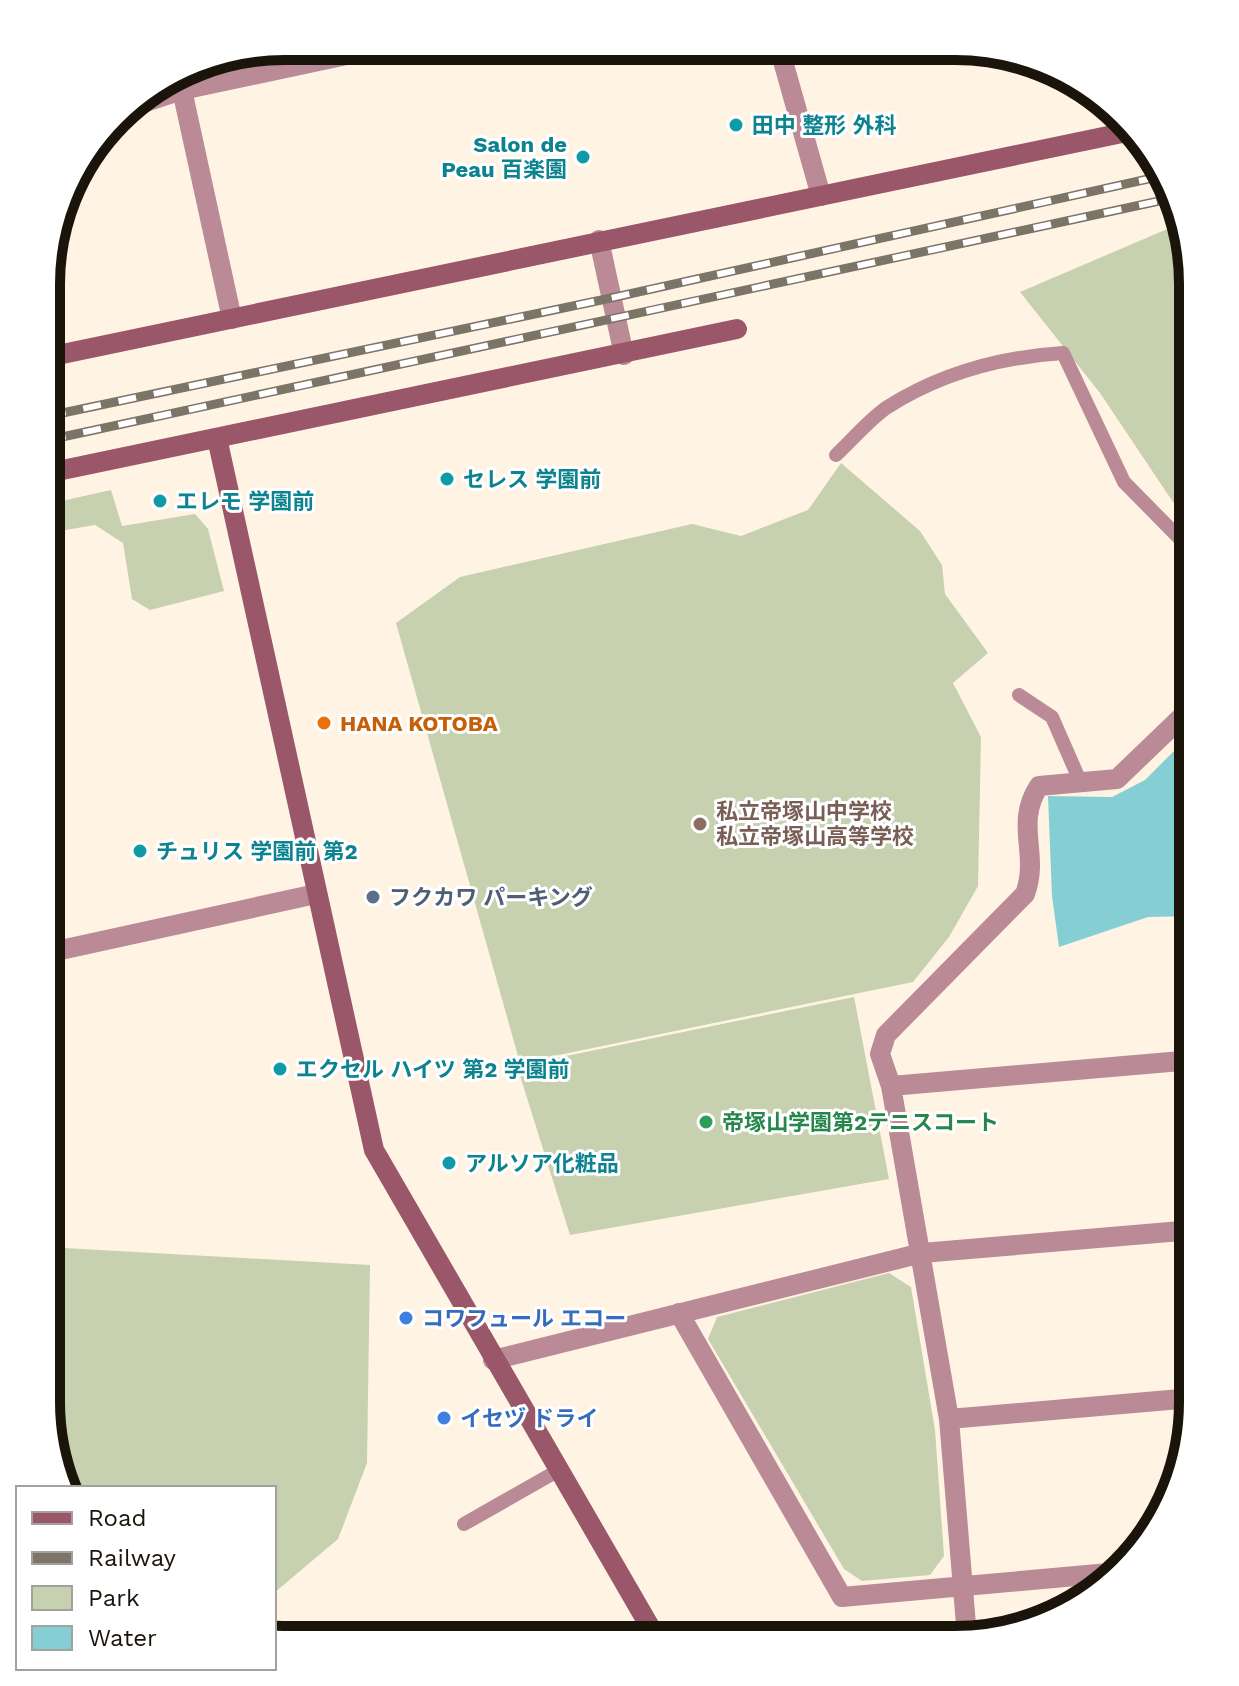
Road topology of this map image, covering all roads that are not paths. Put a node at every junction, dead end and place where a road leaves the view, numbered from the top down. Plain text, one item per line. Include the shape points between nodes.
1 (298, 60) edge
2 (783, 60) edge
3 (186, 83) edge
4 (179, 86) edge
5 (1120, 133) edge
6 (821, 196) junction
7 (599, 240) junction
8 (232, 319) junction
9 (737, 329) dead end
10 (60, 355) edge
11 (624, 355) junction
12 (217, 438) junction
13 (836, 455) dead end
14 (60, 471) edge
15 (1179, 538) edge
16 (1019, 695) dead end
17 (1179, 719) edge
18 (1080, 781) junction
19 (316, 894) junction
20 (60, 950) edge
21 (1179, 1061) edge
22 (891, 1086) junction
23 (1179, 1231) edge
24 (922, 1253) junction
25 (679, 1313) junction
26 (493, 1360) junction
27 (1179, 1399) edge
28 (949, 1419) junction
29 (559, 1470) junction
30 (464, 1524) dead end
31 (1098, 1574) edge
32 (963, 1585) junction
33 (966, 1625) edge
34 (649, 1626) edge

1 - 3 street
2 - 6 street
4 - 8 street
5 - 6 street
6 - 7 street
7 - 8 street
7 - 11 street
8 - 10 street
9 - 11 street
11 - 12 street
12 - 14 street
12 - 19 street
13 - 15 lane via 885,409 951,375 1018,356 1063,353 1124,482
16 - 18 lane via 1052,717
17 - 18 street via 1117,779
18 - 22 street via 1039,786 1027,804 1031,879 1025,894 886,1035 880,1054
19 - 20 street
19 - 26 street via 374,1150
21 - 22 street
22 - 24 street
23 - 24 street
24 - 25 street
24 - 28 street
25 - 26 street
25 - 32 street via 842,1597
26 - 29 street
27 - 28 street
28 - 32 street
29 - 30 lane
29 - 34 street
31 - 32 street
32 - 33 street

